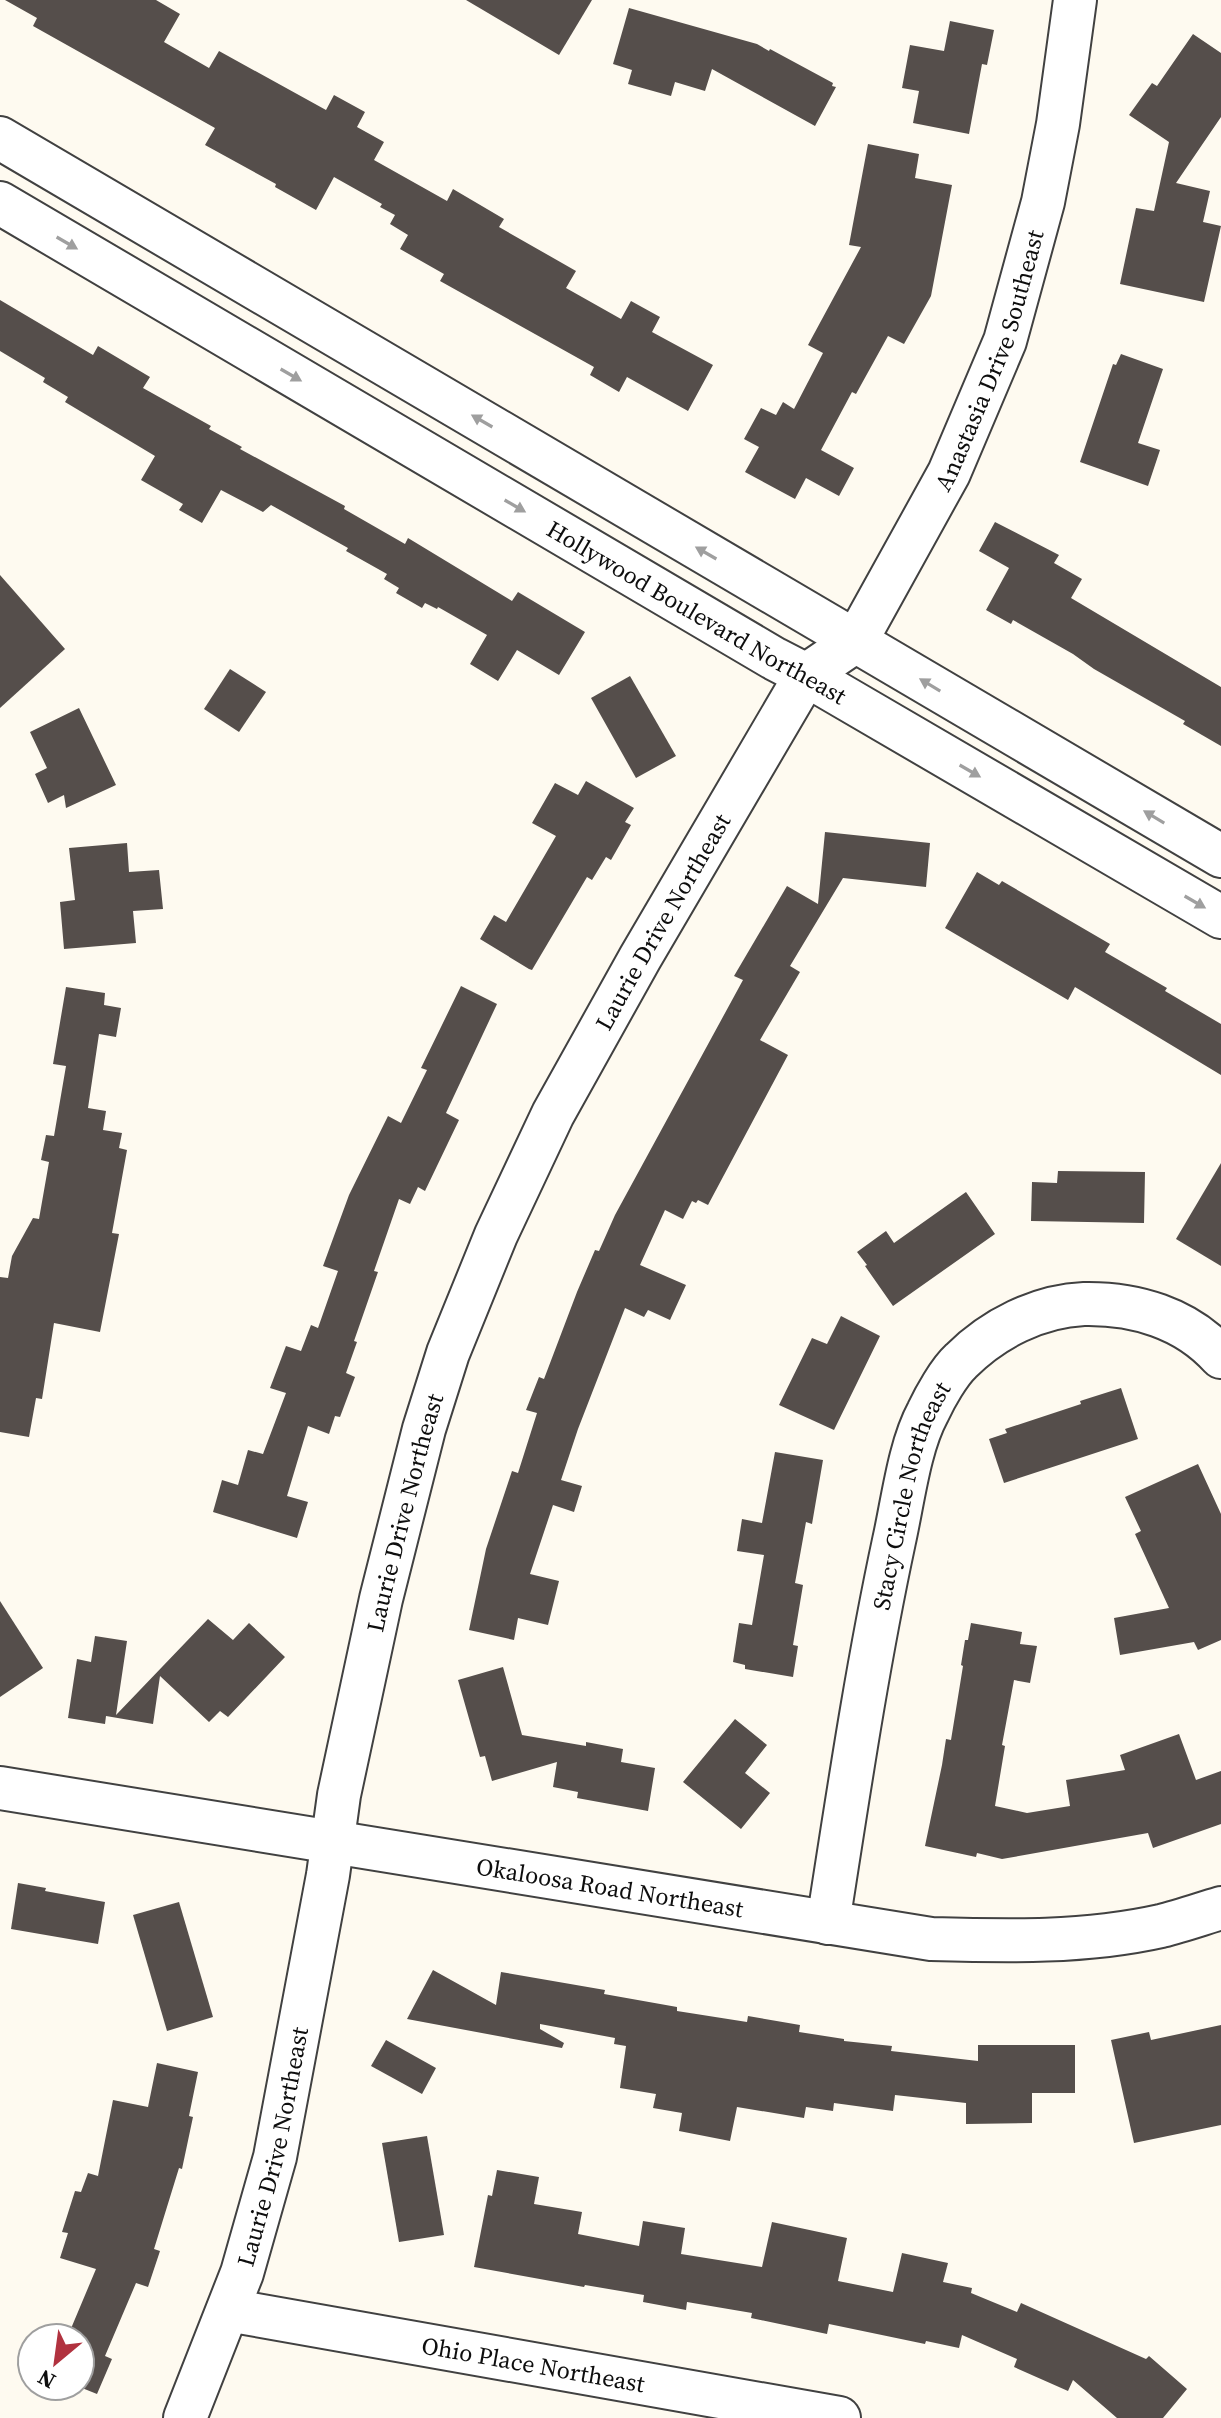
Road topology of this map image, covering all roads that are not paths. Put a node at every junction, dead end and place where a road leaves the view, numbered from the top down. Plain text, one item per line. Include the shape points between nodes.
1 (1075, 0) edge
2 (0, 138) edge
3 (0, 203) edge
4 (201, 256) junction
5 (172, 304) junction
6 (856, 641) junction
7 (806, 675) junction
8 (1221, 856) edge
9 (1221, 917) edge
10 (1221, 1357) edge
11 (0, 1788) edge
12 (332, 1842) junction
13 (1221, 1908) edge
14 (828, 1923) junction
15 (228, 2310) junction
16 (185, 2418) edge
17 (839, 2418) edge

1 - 6 street, Anastasia Drive Southeast via 1049,171 1005,341 949,473
2 - 4 street
3 -> 5 street, Hollywood Boulevard Northeast
4 - 5 street
6 -> 4 street
5 -> 7 street, Hollywood Boulevard Northeast
6 - 7 street, Anastasia Drive Southeast
8 -> 6 street
7 -> 9 street, Hollywood Boulevard Northeast
7 - 12 street, Laurie Drive Northeast via 553,1114 448,1353 381,1599
10 - 14 street, Stacy Circle Northeast via 1180,1325 1144,1309 1106,1304 1066,1305 1021,1320 958,1363 927,1413 912,1459 883,1592
11 - 12 street, Okaloosa Road Northeast
12 - 14 street, Okaloosa Road Northeast
12 - 15 street, Laurie Drive Northeast via 275,2157
13 - 14 street, Okaloosa Road Northeast via 1104,1936 1018,1942 931,1939
15 - 16 street, Laurie Drive Northeast
15 - 17 street, Ohio Place Northeast

